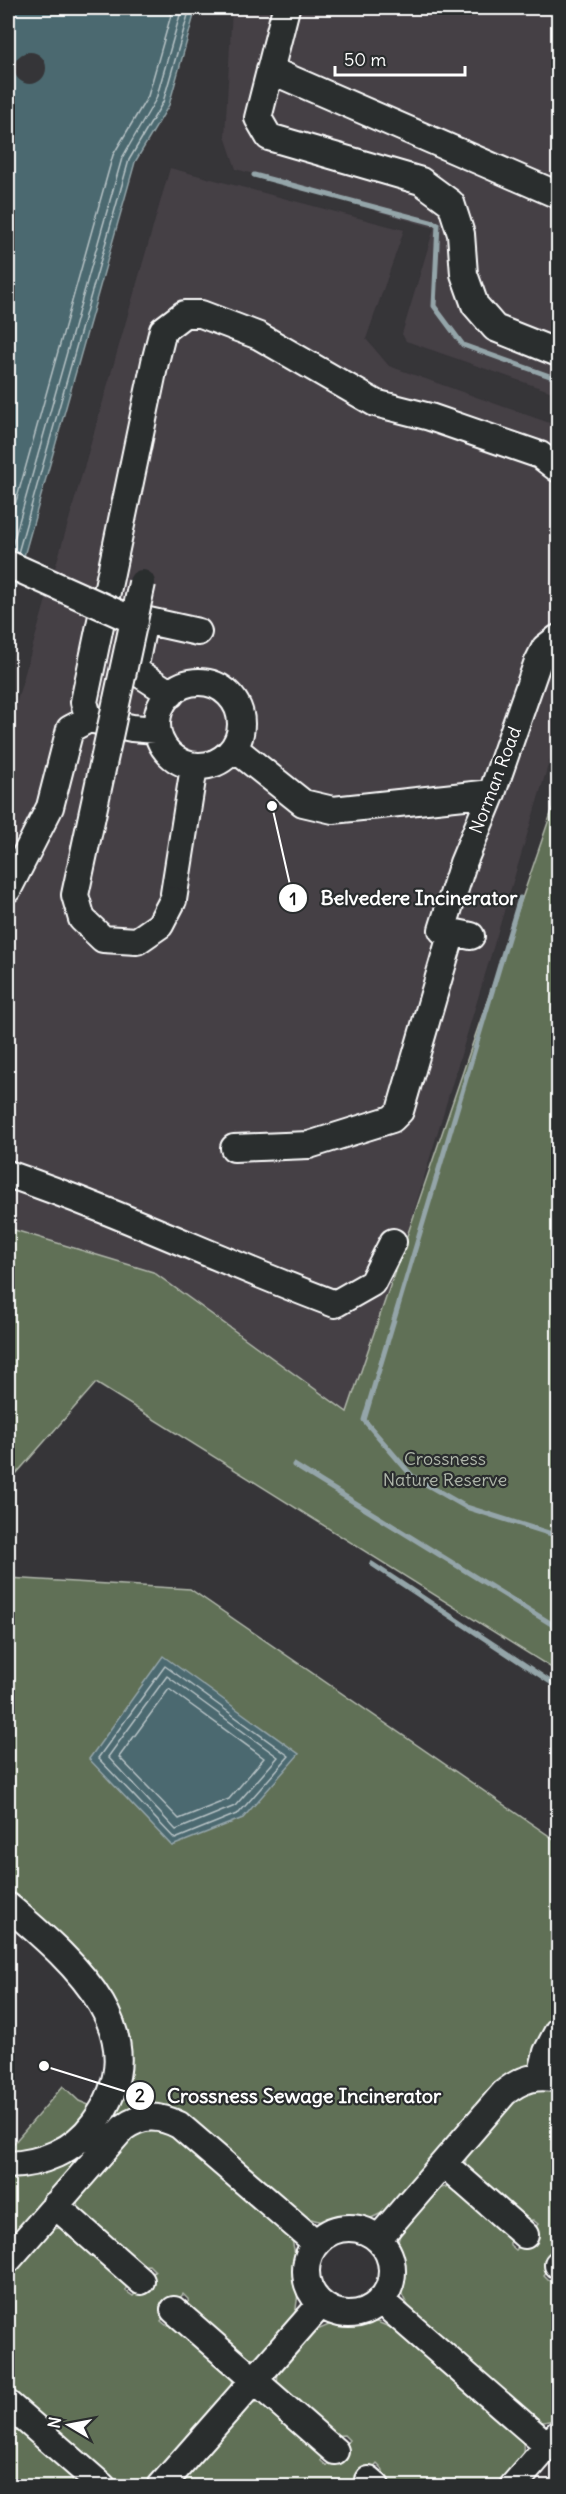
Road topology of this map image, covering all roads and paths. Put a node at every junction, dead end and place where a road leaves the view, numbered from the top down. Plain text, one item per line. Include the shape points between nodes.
1 (286, 8) edge
2 (270, 70) junction
3 (558, 195) edge
4 (558, 353) edge
5 (558, 469) edge
6 (8, 564) edge
7 (142, 583) dead end
8 (135, 621) junction
9 (198, 632) dead end
10 (558, 638) edge
11 (171, 693) junction
12 (88, 719) junction
13 (156, 730) junction
14 (234, 748) junction
15 (194, 766) junction
16 (492, 794) junction
17 (8, 889) edge
18 (234, 1148) dead end
19 (8, 1174) edge
20 (393, 1242) dead end
21 (8, 1906) edge
22 (558, 2031) edge
23 (550, 2078) edge
24 (444, 2164) junction
25 (8, 2165) edge
26 (55, 2205) junction
27 (525, 2235) dead end
28 (378, 2239) junction
29 (315, 2244) junction
30 (8, 2260) edge
31 (141, 2281) dead end
32 (380, 2300) junction
33 (321, 2304) junction
34 (174, 2310) dead end
35 (254, 2380) junction
36 (8, 2404) edge
37 (553, 2440) edge
38 (335, 2451) dead end
39 (524, 2483) edge
40 (102, 2487) edge
41 (161, 2487) edge

1 - 2 street
2 - 3 street
2 - 4 street via 258,118 269,137 421,181 451,203 461,234 464,274 475,305 495,328
5 - 12 street via 540,455 430,417 375,403 259,336 201,314 184,314 163,330 155,362 84,702
6 - 8 street, bridge
7 - 8 street, bridge
8 - 15 street, bridge via 75,895 82,919 103,939 137,941 160,925 173,900
9 - 11 street via 144,620 134,670
10 - 16 street, Norman Road via 545,648 537,664
11 - 13 street via 164,701
11 - 14 street via 196,682 221,687 240,710 242,731
12 - 13 street
12 - 17 street via 70,729 50,807
13 - 15 street via 162,747 177,762
14 - 15 street via 208,767
14 - 16 street via 303,803 333,810
16 - 18 street, Norman Road via 463,863 455,933 400,1111 392,1119 309,1145
19 - 20 street via 335,1304 372,1283
21 - 25 street via 48,1940 93,1991 113,2028 117,2065 109,2099 75,2143 41,2161
22 - 23 street via 547,2052
23 - 24 street via 523,2081 504,2093
24 - 27 street
24 - 28 street
26 - 29 street via 123,2128 143,2116 156,2116 180,2125
26 - 30 street
26 - 31 street
28 - 29 street via 359,2230 339,2229
28 - 32 street via 391,2263 387,2291
29 - 33 street via 306,2270 308,2284
32 - 33 street via 352,2314 338,2313
32 - 37 street
33 - 35 street
34 - 35 street
35 - 38 street
35 - 41 street
36 - 40 street
37 - 39 street

